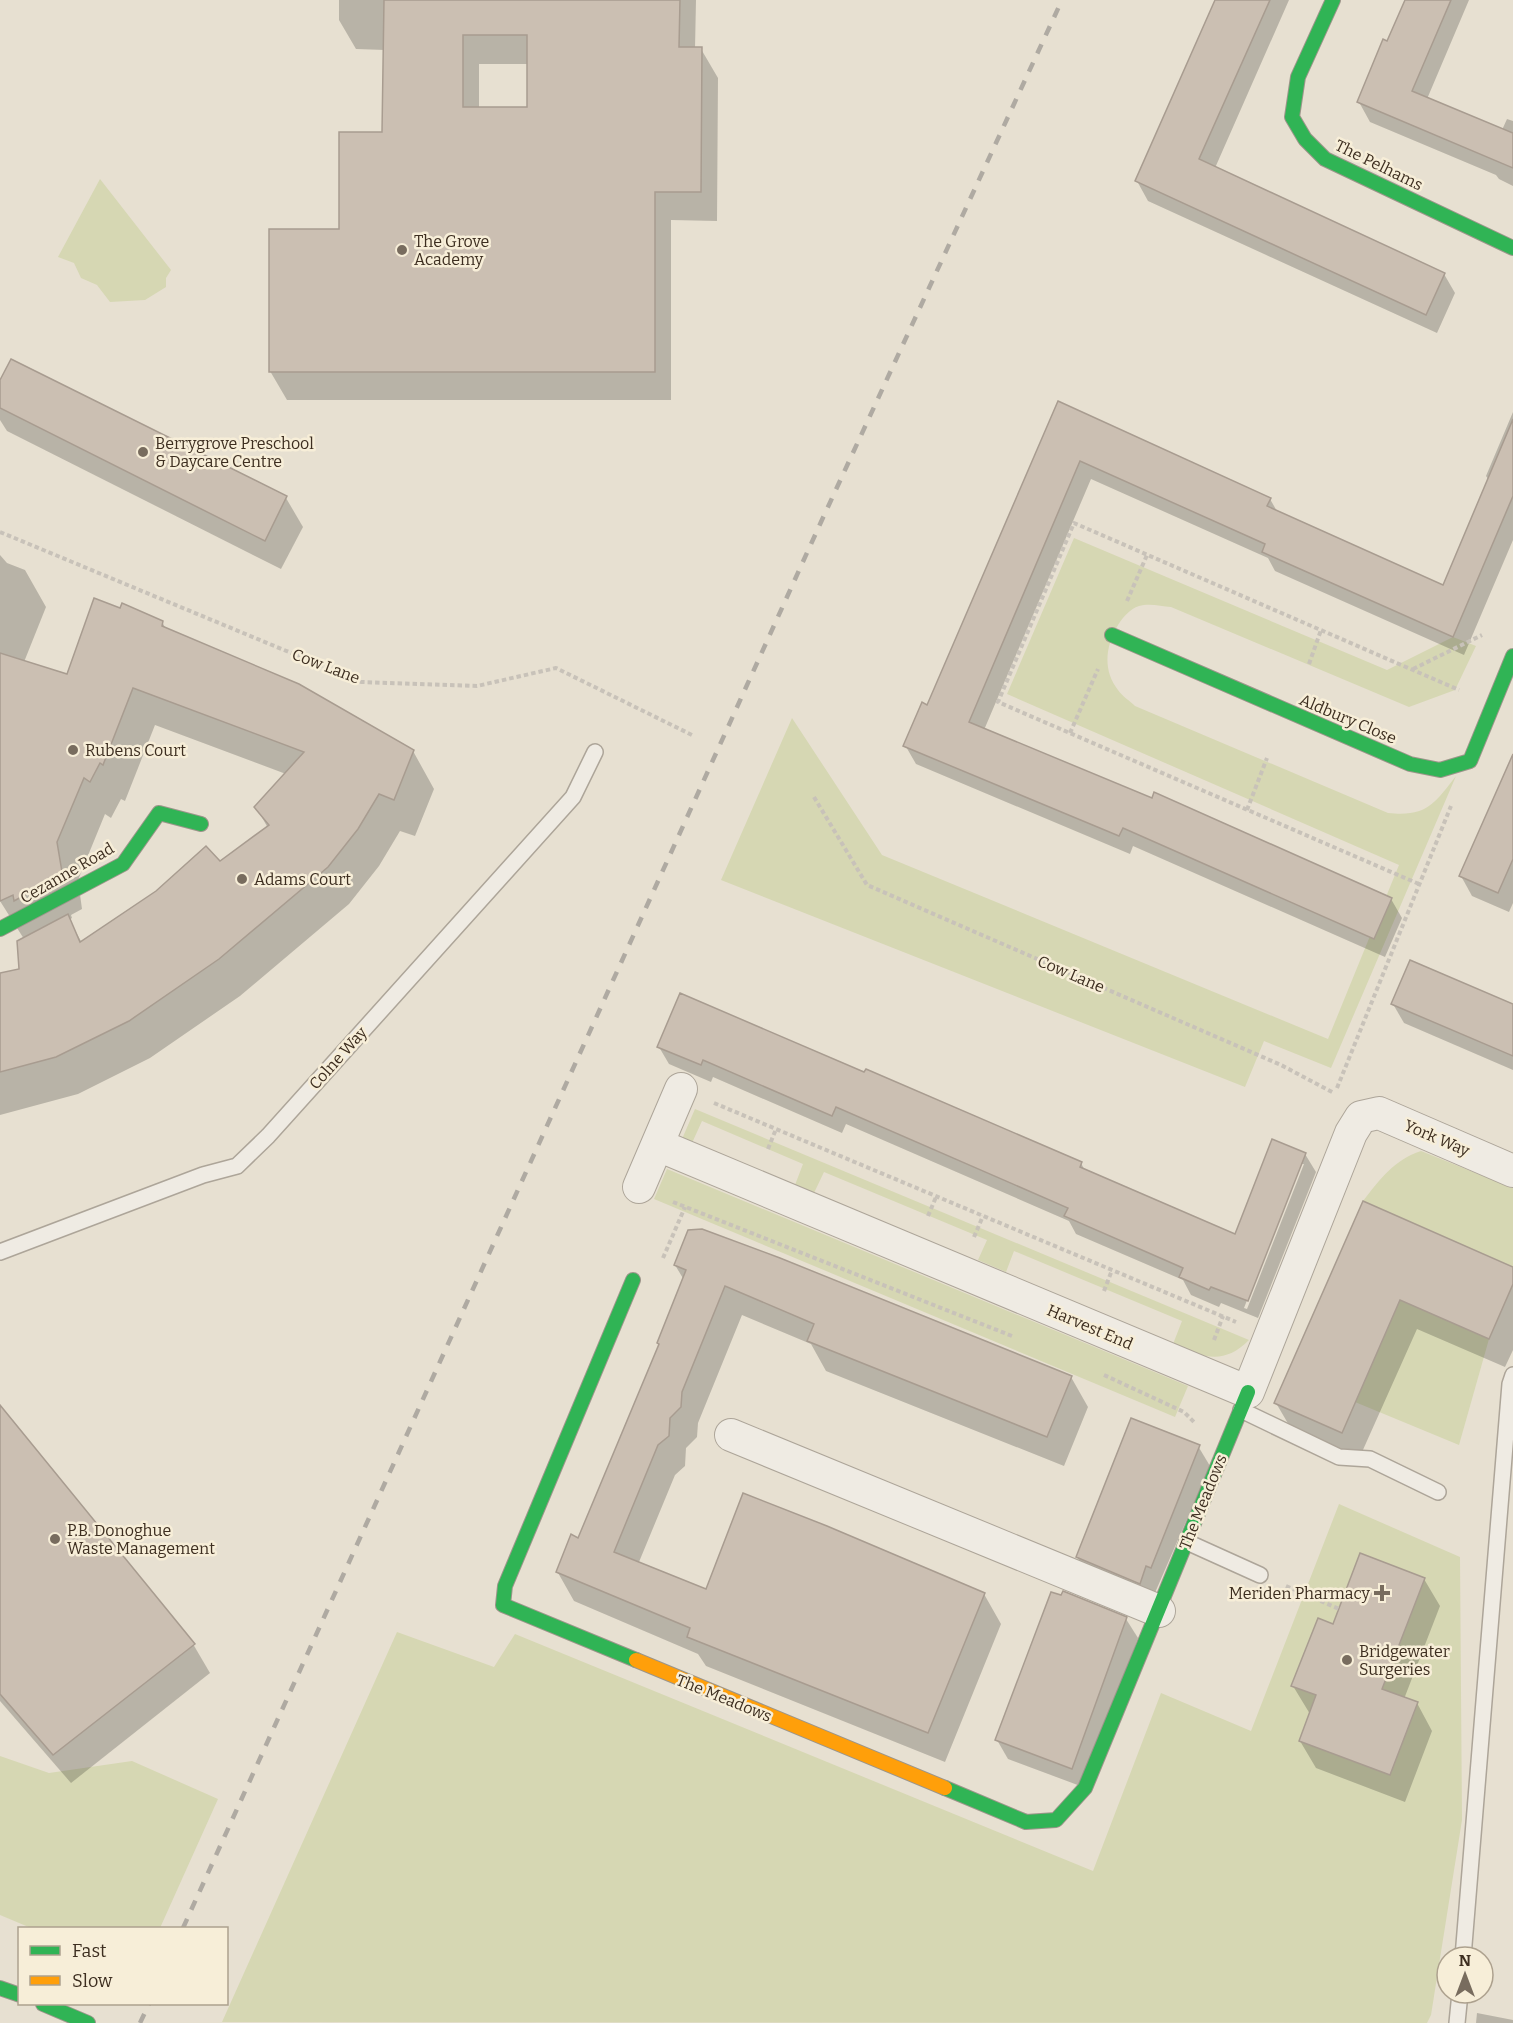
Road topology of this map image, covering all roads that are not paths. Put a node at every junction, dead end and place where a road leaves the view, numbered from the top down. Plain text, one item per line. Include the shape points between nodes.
1 (1333, 0) edge
2 (1513, 248) edge
3 (1112, 635) dead end
4 (1513, 656) edge
5 (595, 752) dead end
6 (201, 824) dead end
7 (0, 929) edge
8 (681, 1089) road end
9 (658, 1145) junction
10 (1513, 1171) edge
11 (639, 1187) road end
12 (0, 1252) edge
13 (633, 1280) road end
14 (1513, 1375) edge
15 (1244, 1401) junction
16 (731, 1435) dead end
17 (1438, 1492) dead end
18 (1187, 1542) junction
19 (1260, 1575) road end
20 (1159, 1611) junction
21 (1464, 1945) edge
22 (0, 1988) edge
23 (18, 1994) edge
24 (45, 2005) edge
25 (1459, 2005) edge
26 (88, 2023) edge
27 (1457, 2023) edge

1 - 2 main road, The Pelhams via 1299,77 1292,117 1305,139 1325,159
3 - 4 main road, Aldbury Close via 1410,764 1440,770 1470,761
5 - 12 lane, Colne Way via 573,797 237,1166 203,1174
6 - 7 main road, Cezanne Road via 159,813 123,864
8 - 9 street
9 - 11 street
9 - 15 street, Harvest End
10 - 15 street, York Way via 1379,1113 1361,1117 1351,1133
13 - 20 main road, The Meadows via 505,1586 503,1605 1026,1822 1056,1820 1085,1788
14 - 21 lane
15 - 17 lane via 1339,1457 1370,1459
15 - 18 main road, The Meadows
16 - 20 street
18 - 19 lane
18 - 20 main road, The Meadows
22 - 23 main road
24 - 26 main road
25 - 27 lane

